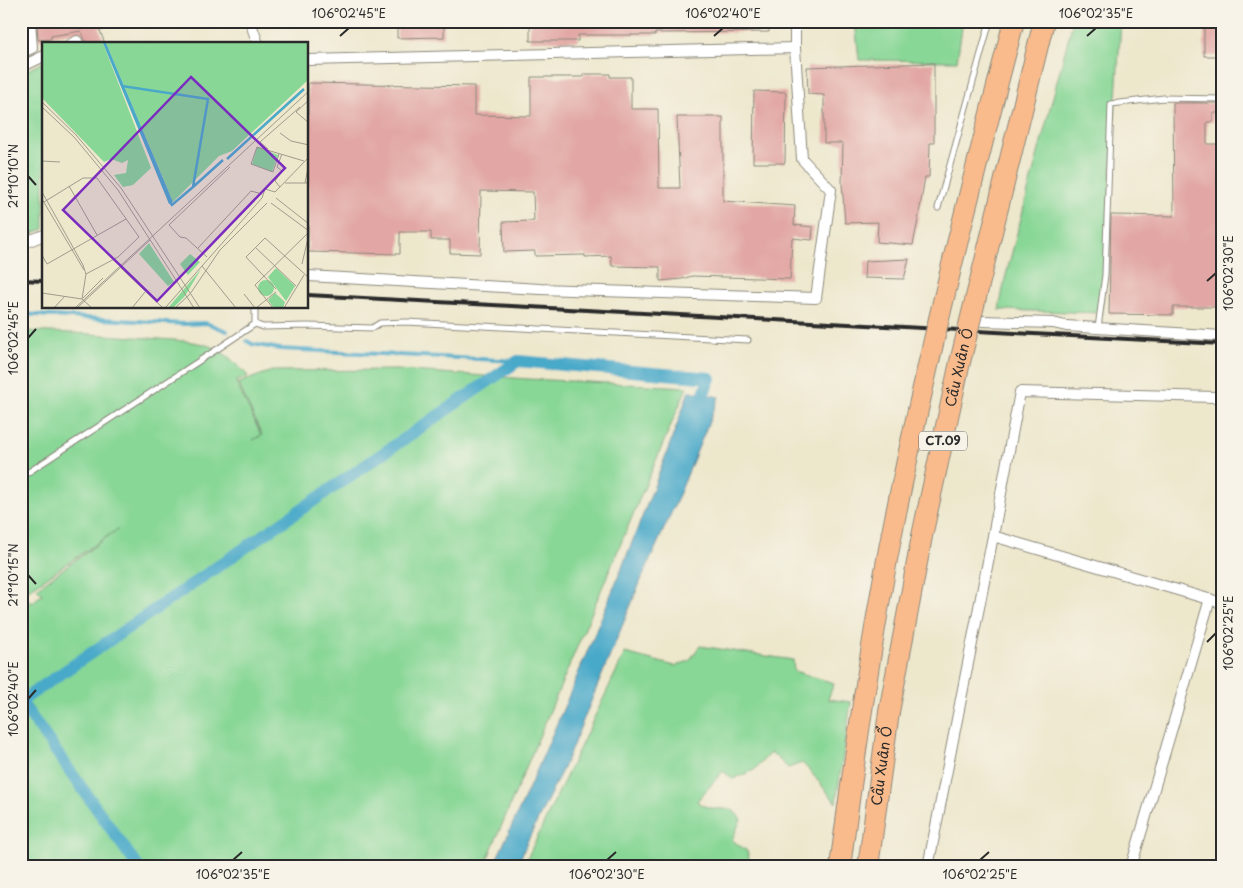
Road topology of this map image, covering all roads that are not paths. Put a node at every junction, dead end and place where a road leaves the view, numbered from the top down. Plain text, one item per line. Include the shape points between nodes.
1 (30, 21) edge
2 (250, 21) edge
3 (795, 21) edge
4 (990, 21) edge
5 (1014, 21) edge
6 (1044, 21) edge
7 (257, 42) edge
8 (795, 48) junction
9 (21, 52) edge
10 (42, 57) edge
11 (309, 60) edge
12 (21, 67) edge
13 (1222, 99) edge
14 (938, 208) dead end
15 (21, 225) edge
16 (42, 236) edge
17 (309, 276) edge
18 (255, 309) edge
19 (982, 321) dead end
20 (255, 324) junction
21 (1098, 328) junction
22 (1222, 336) edge
23 (748, 340) dead end
24 (1222, 399) edge
25 (21, 477) edge
26 (993, 536) junction
27 (1210, 599) junction
28 (1222, 603) edge
29 (840, 867) edge
30 (868, 867) edge
31 (928, 867) edge
32 (1131, 867) edge

1 - 9 street via 32,48
2 - 7 street
3 - 8 street
4 - 14 lane
5 - 29 highway, Cầu Xuân Ổ / CT.09, bridge via 944,297 893,528 864,696
6 - 30 highway, Cầu Xuân Ổ / CT.09, bridge via 960,362 922,536 889,712
8 - 11 street
8 - 17 street via 802,159 830,190 816,298 540,289
10 - 12 street
13 - 21 lane via 1164,98 1111,104 1105,275
15 - 16 street via 29,242
18 - 20 lane
19 - 21 street
20 - 23 lane via 263,327 372,328 380,323 406,322
20 - 25 lane
21 - 22 street
24 - 26 street via 1020,392
26 - 27 street
26 - 31 street
27 - 28 street
27 - 32 street

